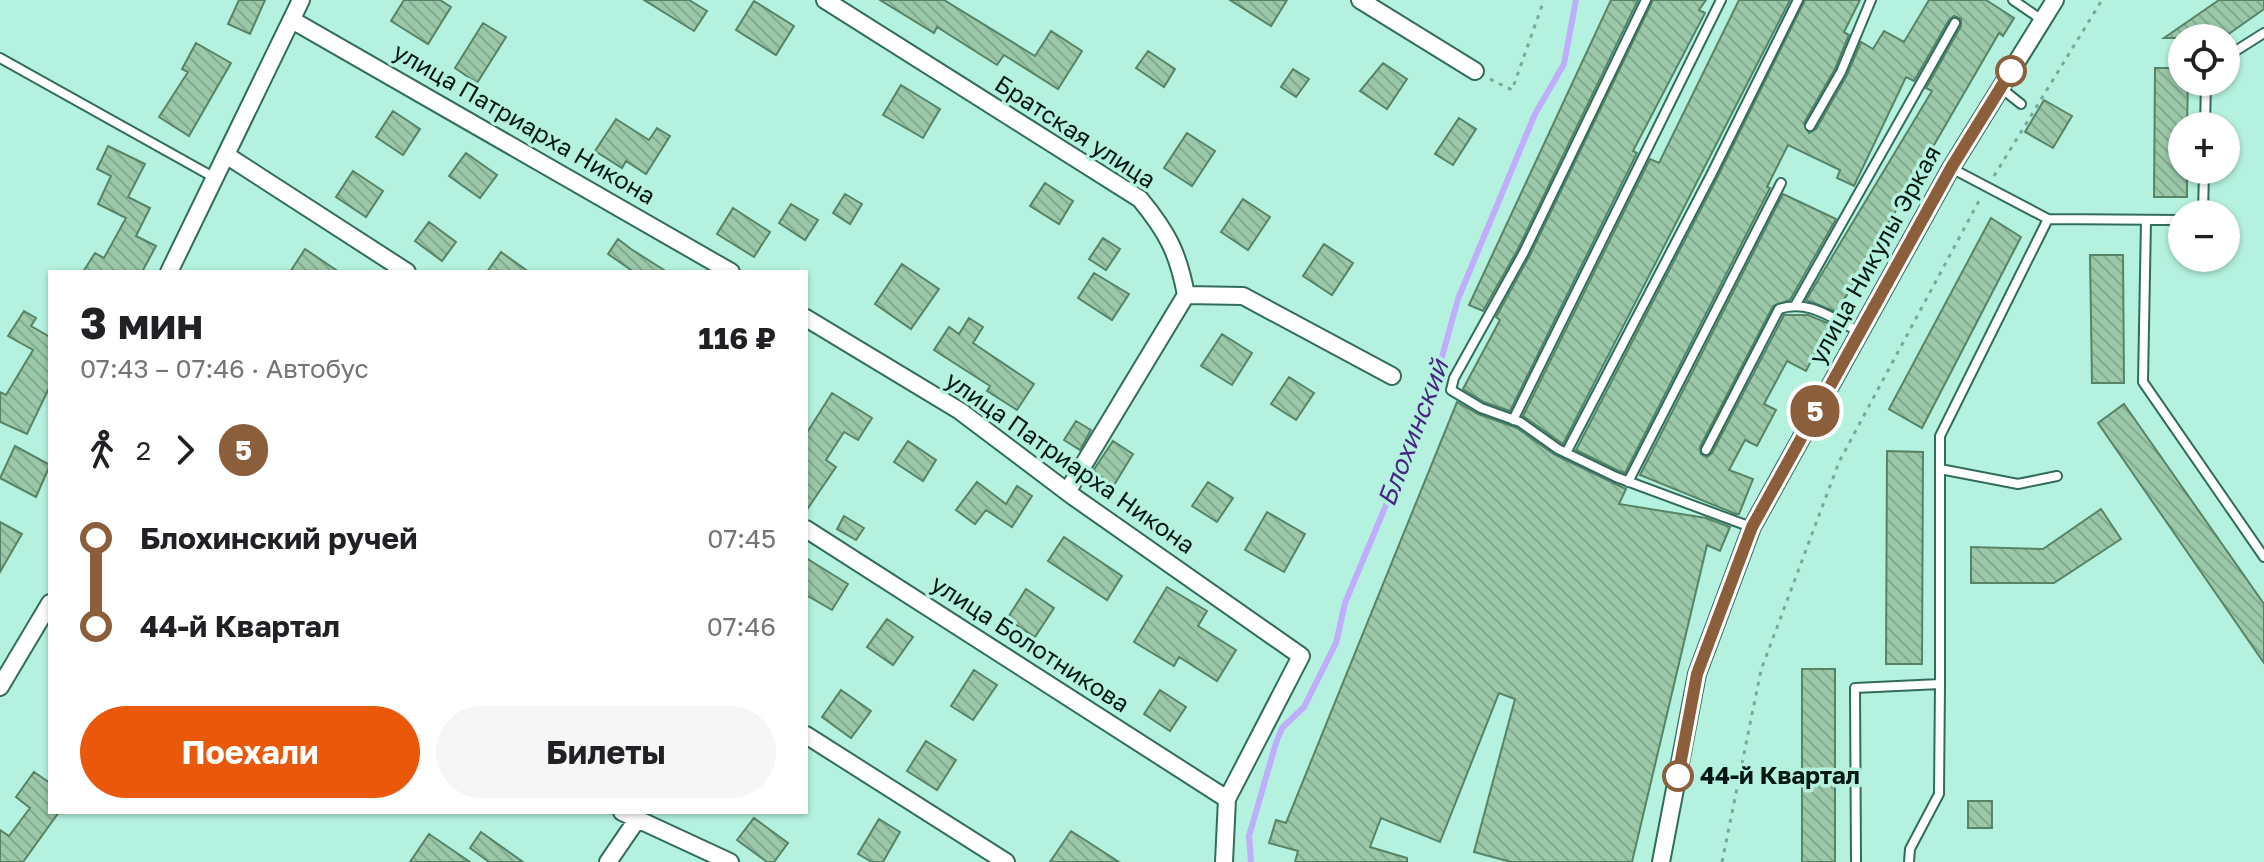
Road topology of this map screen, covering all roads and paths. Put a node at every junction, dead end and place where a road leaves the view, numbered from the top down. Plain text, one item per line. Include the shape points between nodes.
1 (301, 0) edge
2 (825, 0) edge
3 (1360, 0) edge
4 (1544, 0) edge
5 (1646, 0) edge
6 (1721, 0) edge
7 (1798, 0) edge
8 (1871, 0) edge
9 (2013, 0) edge
10 (2055, 0) edge
11 (2102, 0) edge
12 (292, 20) junction
13 (2043, 20) junction
14 (1955, 23) dead end
15 (2264, 33) edge
16 (2240, 48) edge
17 (0, 58) edge
18 (1475, 71) joint
19 (2001, 87) junction
20 (2021, 104) dead end
21 (1810, 126) dead end
22 (226, 155) junction
23 (1951, 168) junction
24 (215, 178) junction
25 (1781, 183) dead end
26 (1987, 187) junction
27 (2048, 219) junction
28 (2146, 220) junction
29 (2168, 220) edge
30 (170, 270) edge
31 (404, 270) edge
32 (728, 270) edge
33 (1186, 295) junction
34 (1796, 304) junction
35 (808, 319) edge
36 (1858, 331) junction
37 (1392, 376) dead end
38 (1513, 420) junction
39 (1706, 450) dead end
40 (1566, 453) junction
41 (1940, 469) junction
42 (2057, 476) dead end
43 (1628, 482) junction
44 (1067, 492) junction
45 (1752, 527) junction
46 (808, 530) edge
47 (2264, 557) edge
48 (48, 606) edge
49 (1940, 684) junction
50 (0, 687) edge
51 (808, 736) edge
52 (1227, 799) junction
53 (629, 816) edge
54 (608, 862) edge
55 (730, 862) edge
56 (1006, 862) edge
57 (1224, 862) edge
58 (1661, 862) edge
59 (1722, 862) edge
60 (1856, 862) edge
61 (1909, 862) edge

1 - 12 street
2 - 33 street, Братская улица via 1140,199 1165,229 1179,258
3 - 18 street
4 - 18 path via 1512,90
5 - 38 lane via 1524,252 1454,378 1455,395
6 - 38 lane
7 - 40 lane
8 - 21 lane via 1841,72
9 - 13 lane
10 - 13 street, улица Никулы Эркая
11 - 26 path
12 - 22 street
12 - 32 street, улица Патриарха Никона
13 - 19 street, улица Никулы Эркая
14 - 34 lane
15 - 16 lane
17 - 24 lane
19 - 20 lane
19 - 23 street, улица Никулы Эркая
22 - 24 street
22 - 31 street
23 - 26 lane
23 - 36 street, улица Никулы Эркая
24 - 30 street
25 - 43 lane
26 - 27 lane
26 - 59 path via 1839,462 1761,670
27 - 28 lane
27 - 41 lane via 1940,436
28 - 29 lane
28 - 47 lane via 2143,382
33 - 37 street via 1243,296
33 - 44 street
34 - 36 lane
34 - 39 lane via 1779,309
35 - 44 street, улица Патриарха Никона via 960,411
36 - 45 street, улица Никулы Эркая
38 - 40 lane
40 - 43 lane
41 - 42 lane via 2018,484
41 - 49 lane
43 - 45 lane
44 - 52 street, улица Патриарха Никона via 1301,656
45 - 58 street, улица Никулы Эркая via 1697,674
46 - 52 street, улица Болотникова
48 - 50 street
49 - 60 lane via 1855,688
49 - 61 lane via 1939,794 1910,849
51 - 56 street
52 - 57 street
53 - 54 street
53 - 55 street

